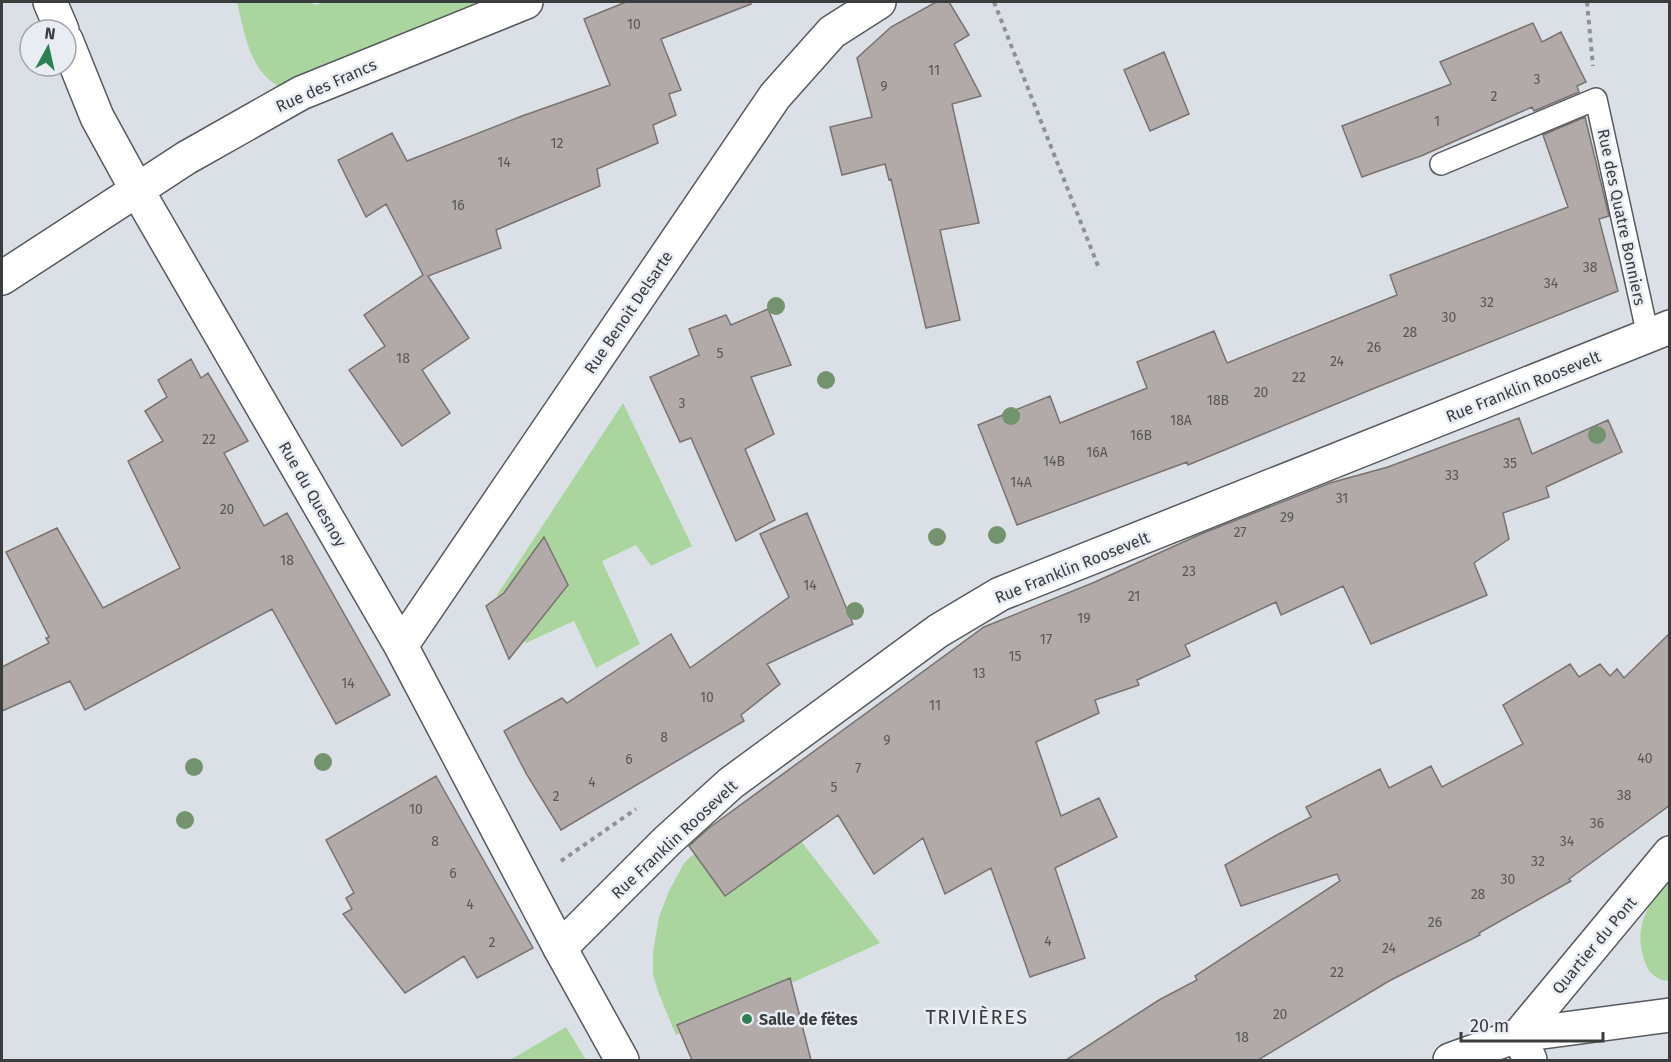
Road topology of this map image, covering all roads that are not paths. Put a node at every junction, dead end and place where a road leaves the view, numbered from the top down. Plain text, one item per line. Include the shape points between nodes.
1 (50, 2) edge
2 (526, 2) edge
3 (879, 2) edge
4 (57, 18) edge
5 (78, 70) edge
6 (1441, 164) dead end
7 (137, 190) junction
8 (2, 278) edge
9 (1659, 331) edge
10 (401, 646) junction
11 (1670, 853) edge
12 (560, 948) junction
13 (1670, 1016) edge
14 (1524, 1048) edge
15 (622, 1060) edge
16 (1450, 1060) edge

1 - 4 street
2 - 7 street, Rue des Francs via 301,93
3 - 10 street, Rue Benoit Delsarte via 832,32 775,96
5 - 7 street, Rue du Quesnoy via 97,117
6 - 9 lane, Rue des Quatre Bonniers via 1596,99
7 - 8 street, Rue des Francs
7 - 10 street, Rue du Quesnoy
9 - 12 street, Rue Franklin Roosevelt via 1000,594 938,632 731,783
10 - 12 street, Rue du Quesnoy
11 - 14 street, Quartier du Pont
12 - 15 street, Rue du Quesnoy
13 - 14 street
14 - 16 street

